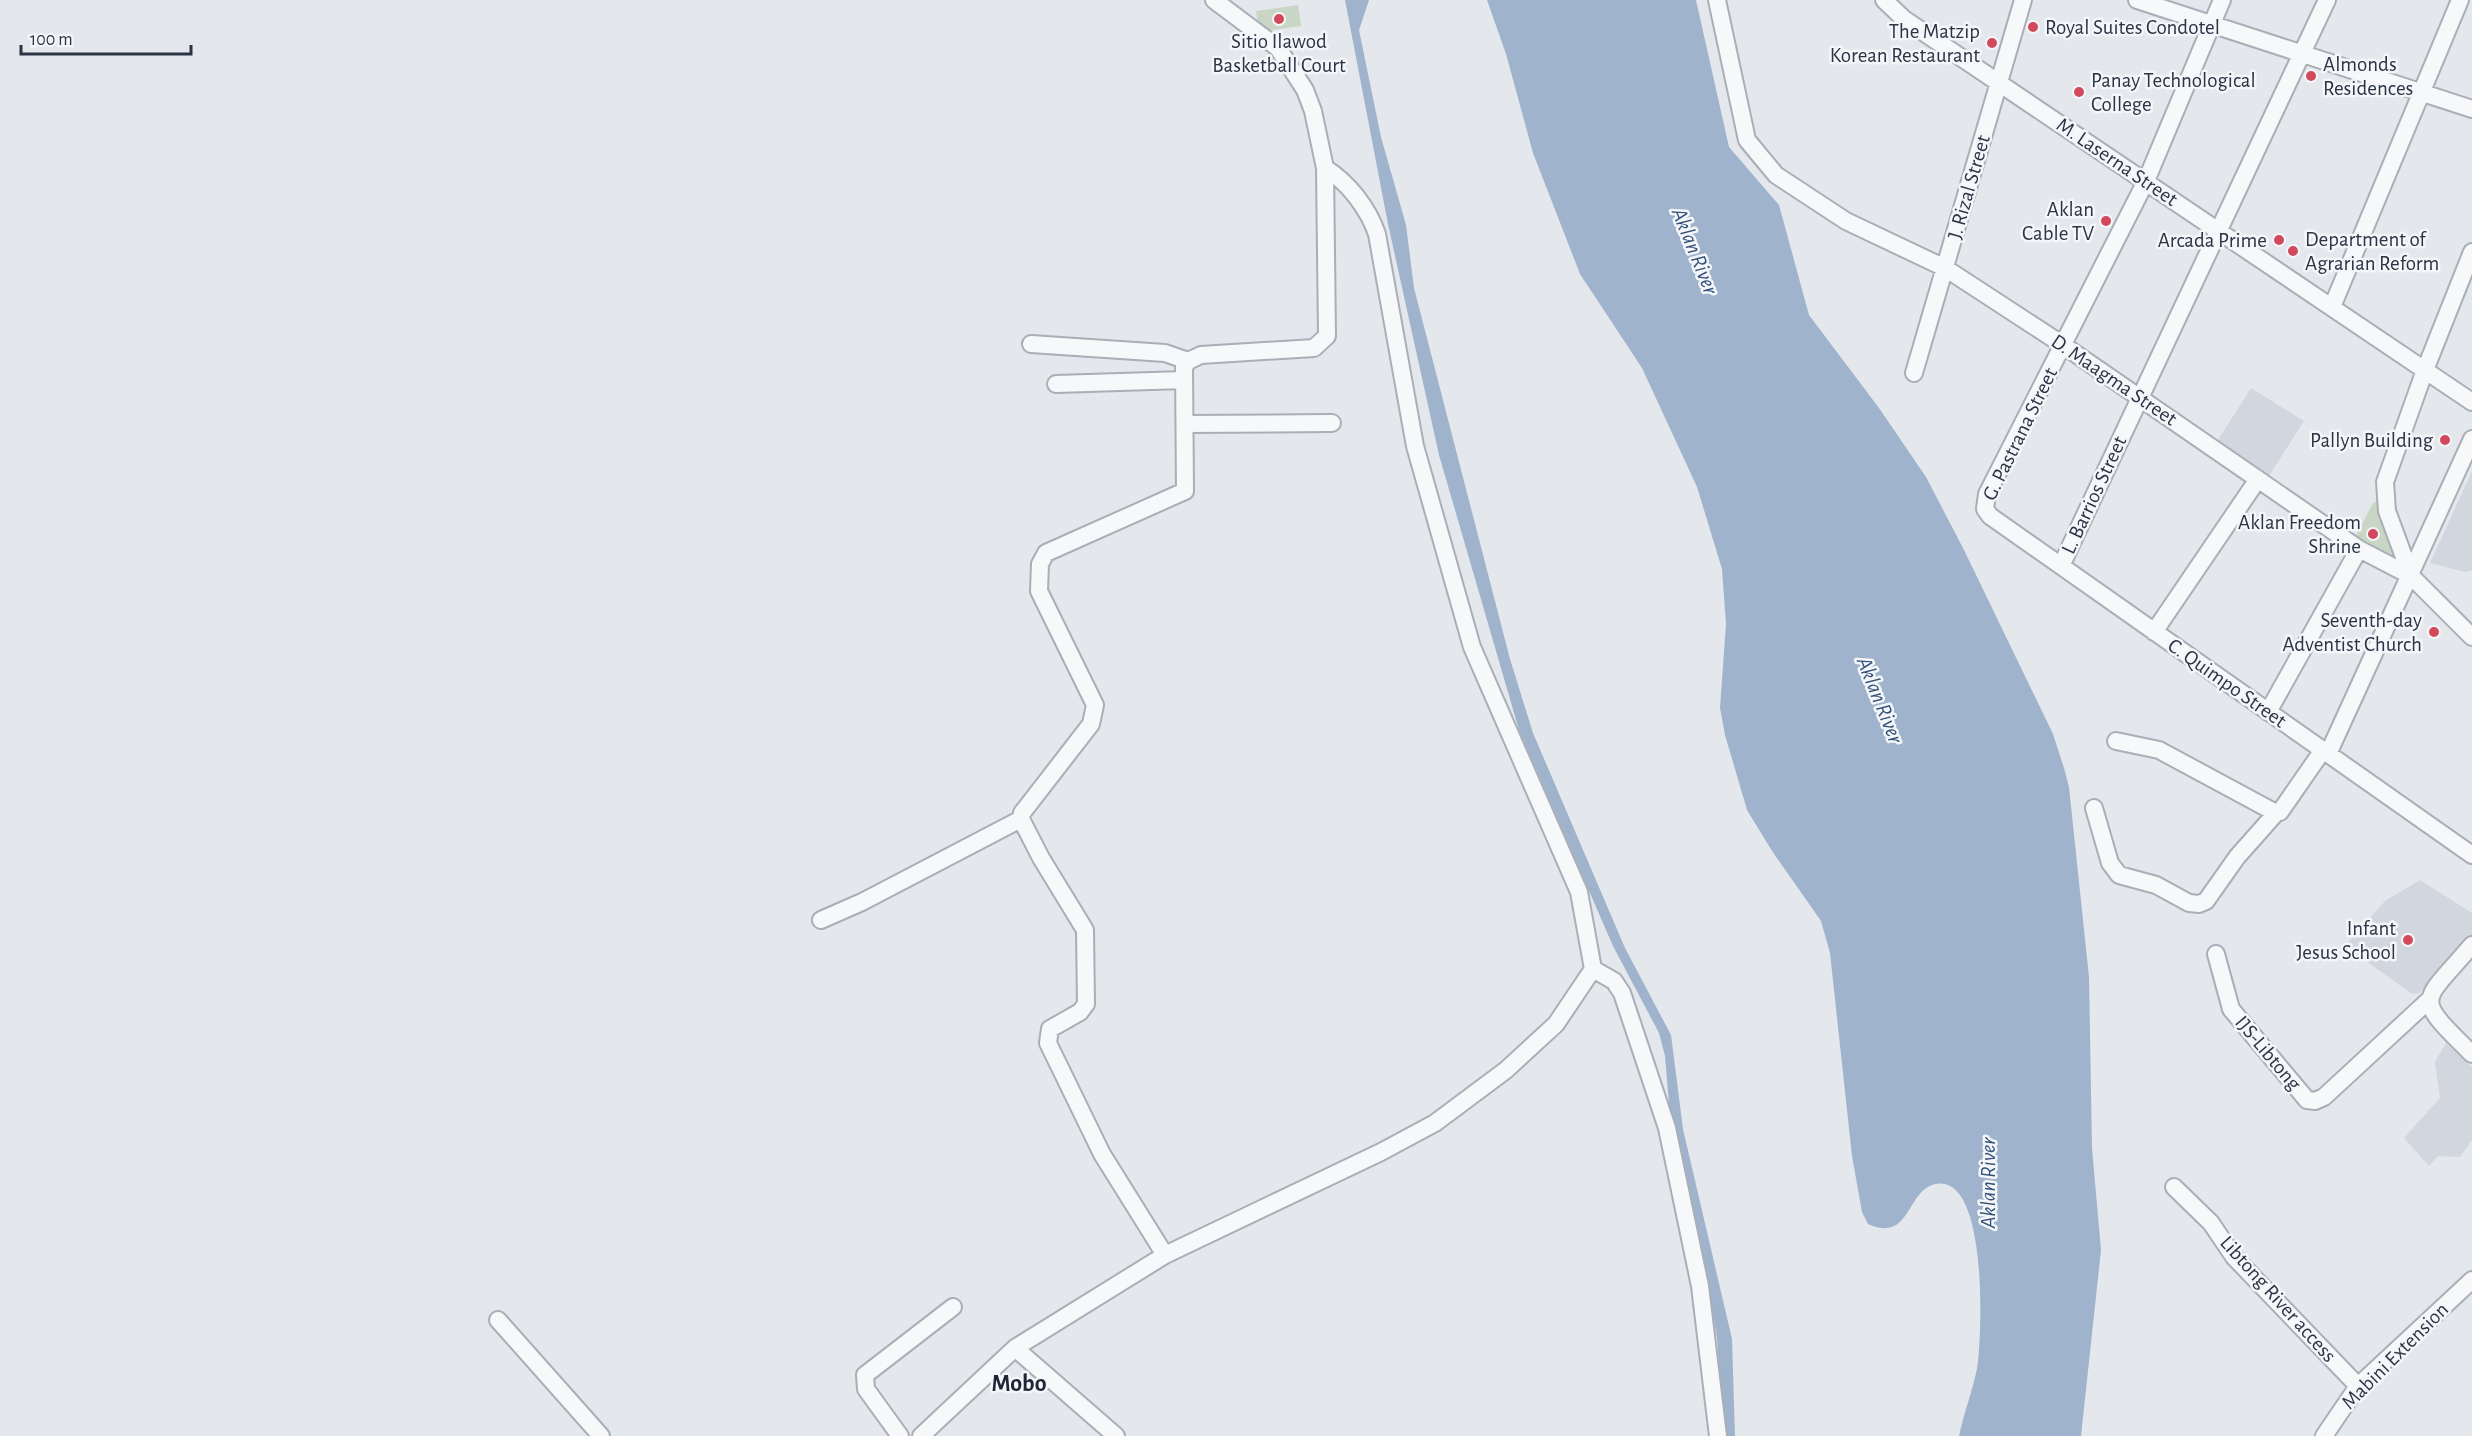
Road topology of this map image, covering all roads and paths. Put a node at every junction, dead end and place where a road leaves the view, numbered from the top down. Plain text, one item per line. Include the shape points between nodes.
1 (1214, 0) edge
2 (1717, 0) edge
3 (1884, 0) edge
4 (2023, 0) edge
5 (2137, 0) edge
6 (2222, 0) edge
7 (2327, 0) edge
8 (2460, 0) edge
9 (2212, 24) junction
10 (2302, 54) junction
11 (1999, 82) junction
12 (2421, 93) junction
13 (2472, 110) edge
14 (1325, 168) junction
15 (2146, 181) junction
16 (2220, 231) junction
17 (2472, 252) edge
18 (1945, 268) junction
19 (2332, 307) junction
20 (1031, 344) dead end
21 (2063, 345) junction
22 (1188, 360) junction
23 (2425, 370) junction
24 (1914, 373) dead end
25 (1184, 380) junction
26 (1056, 384) dead end
27 (2140, 398) junction
28 (2472, 402) edge
29 (1332, 423) dead end
30 (1185, 424) junction
31 (2472, 439) edge
32 (2258, 478) junction
33 (1985, 509) joint
34 (2359, 549) junction
35 (2061, 566) junction
36 (2411, 576) junction
37 (2154, 632) junction
38 (2472, 637) edge
39 (2268, 712) junction
40 (2116, 741) dead end
41 (2325, 752) junction
42 (2094, 808) dead end
43 (2276, 813) junction
44 (1021, 819) junction
45 (2472, 855) edge
46 (821, 920) dead end
47 (2470, 953) edge
48 (2216, 954) dead end
49 (1593, 969) junction
50 (2429, 1000) junction
51 (2472, 1054) edge
52 (2174, 1187) dead end
53 (1165, 1255) junction
54 (2472, 1280) edge
55 (953, 1307) dead end
56 (498, 1320) dead end
57 (1015, 1348) junction
58 (2358, 1386) junction
59 (601, 1436) edge
60 (900, 1436) edge
61 (921, 1436) edge
62 (1116, 1436) edge
63 (1718, 1436) edge
64 (2324, 1436) edge

1 - 14 street via 1266,39 1288,63 1313,111
2 - 18 street, D. Maagma Street via 1747,140 1776,175 1846,221
3 - 11 street, M. Laserna Street via 1904,19
4 - 11 street, J. Rizal Street
5 - 9 street
6 - 9 street, G. Pastrana Street
7 - 10 street, L. Barrios Street
8 - 12 street
9 - 10 street
9 - 15 street, G. Pastrana Street
10 - 12 street
10 - 16 street, L. Barrios Street
11 - 15 street, M. Laserna Street
11 - 18 street, J. Rizal Street
12 - 13 street
12 - 19 street
14 - 22 street via 1327,327 1323,342 1314,348
14 - 49 street via 1340,177 1371,218 1377,234 1415,446 1469,636 1579,892
15 - 16 street, M. Laserna Street
15 - 21 street, G. Pastrana Street
16 - 19 street, M. Laserna Street
16 - 27 street, L. Barrios Street
17 - 23 street
18 - 21 street, D. Maagma Street
18 - 24 street, J. Rizal Street
19 - 23 street, M. Laserna Street
20 - 22 street via 1165,353
21 - 27 street, D. Maagma Street
21 - 33 street, G. Pastrana Street via 1985,498
22 - 25 street
23 - 28 street, M. Laserna Street
23 - 36 street via 2385,482 2387,511
25 - 26 street
25 - 30 street
27 - 32 street, D. Maagma Street
27 - 35 street, L. Barrios Street
29 - 30 street
30 - 44 street via 1185,491 1058,546 1046,553 1040,564 1039,591 1044,605 1096,711 1091,724
31 - 36 street
32 - 34 street, D. Maagma Street
32 - 37 street
33 - 35 street, C. Quimpo Street
34 - 36 street, D. Maagma Street
34 - 39 street
35 - 37 street, C. Quimpo Street
36 - 38 street, D. Maagma Street
36 - 41 street
37 - 39 street, C. Quimpo Street
39 - 41 street, C. Quimpo Street
40 - 43 street via 2159,750
41 - 43 street
41 - 45 street, C. Quimpo Street
42 - 43 street via 2110,863 2119,875 2156,885 2189,903 2199,904 2206,901 2237,857
44 - 46 street
44 - 53 street via 1087,937 1086,1004 1080,1012 1050,1029 1048,1043 1102,1154
47 - 50 street via 2434,988
48 - 50 street, IJS-Libtong via 2231,1009 2307,1100 2324,1097
49 - 53 street via 1556,1024 1506,1070 1435,1123
49 - 63 street via 1614,981 1622,993 1667,1128 1700,1286
50 - 51 street via 2434,1017
52 - 58 street, Libtong River access via 2211,1223 2234,1257
53 - 57 street
54 - 58 street, Mabini Extension
55 - 60 street via 866,1375 866,1389
56 - 59 street
57 - 61 street
57 - 62 street
58 - 64 street, Mabini Extension

